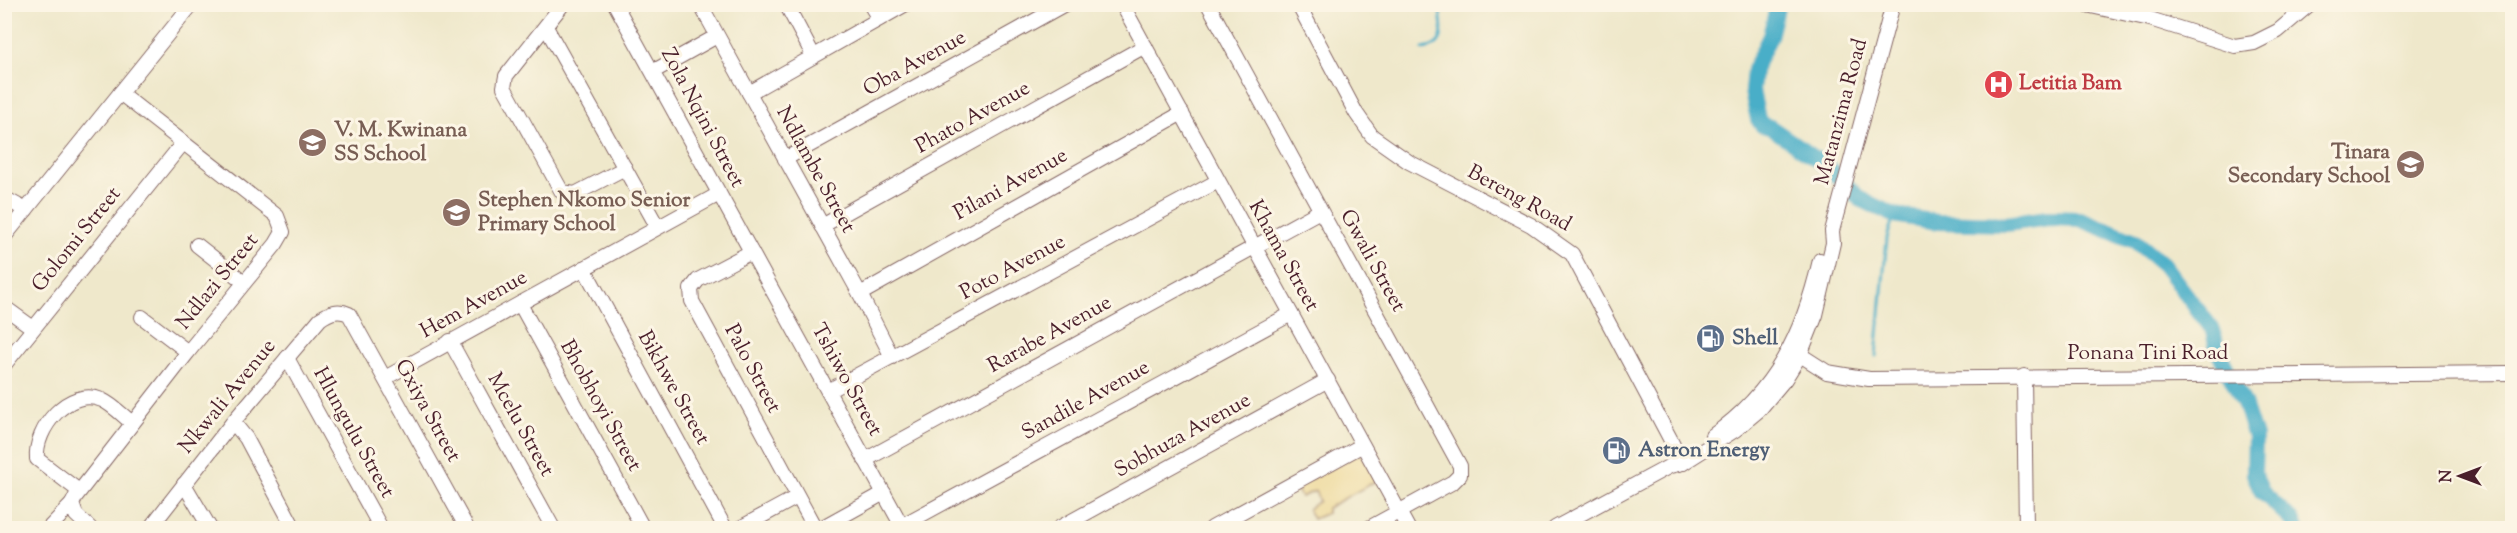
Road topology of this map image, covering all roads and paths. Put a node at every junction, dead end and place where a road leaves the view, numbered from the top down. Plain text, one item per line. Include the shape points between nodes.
1 (192, 4) edge
2 (563, 4) edge
3 (615, 4) edge
4 (700, 4) edge
5 (786, 4) edge
6 (870, 4) edge
7 (906, 4) edge
8 (1065, 4) edge
9 (1122, 4) edge
10 (1208, 4) edge
11 (1298, 4) edge
12 (1893, 4) edge
13 (2082, 4) edge
14 (2310, 4) edge
15 (879, 19) junction
16 (546, 27) junction
17 (717, 36) junction
18 (1145, 46) junction
19 (813, 56) junction
20 (654, 71) junction
21 (120, 93) junction
22 (749, 93) junction
23 (1182, 113) junction
24 (183, 142) junction
25 (785, 159) junction
26 (625, 168) junction
27 (1218, 181) junction
28 (719, 194) junction
29 (4, 198) edge
30 (26, 210) junction
31 (1320, 211) junction
32 (657, 226) junction
33 (822, 226) junction
34 (4, 237) edge
35 (197, 245) dead end
36 (1255, 248) junction
37 (751, 252) junction
38 (584, 268) junction
39 (244, 282) junction
40 (860, 294) junction
41 (520, 304) junction
42 (4, 307) edge
43 (349, 314) joint
44 (1291, 314) junction
45 (142, 317) dead end
46 (33, 328) junction
47 (450, 341) junction
48 (188, 352) junction
49 (1796, 352) junction
50 (892, 357) junction
51 (287, 358) junction
52 (4, 365) edge
53 (2512, 373) edge
54 (2024, 376) junction
55 (385, 378) junction
56 (1328, 380) junction
57 (828, 391) junction
58 (233, 422) junction
59 (132, 423) junction
60 (1361, 446) junction
61 (865, 460) junction
62 (1679, 461) junction
63 (184, 484) junction
64 (79, 491) junction
65 (884, 493) junction
66 (797, 497) junction
67 (72, 504) junction
68 (1398, 513) junction
69 (902, 527) edge
70 (1561, 527) edge
71 (49, 528) edge
72 (90, 528) edge
73 (150, 528) edge
74 (210, 528) edge
75 (294, 528) edge
76 (381, 528) edge
77 (467, 528) edge
78 (553, 528) edge
79 (643, 528) edge
80 (725, 528) edge
81 (740, 528) edge
82 (815, 528) edge
83 (821, 528) edge
84 (1059, 528) edge
85 (1212, 528) edge
86 (1370, 528) edge
87 (1407, 528) edge
88 (2026, 528) edge

1 - 21 street
2 - 16 street
3 - 20 street, Zola Nqini Street
4 - 17 street, Ndlambe Street
5 - 19 street
6 - 15 street
7 - 15 street
8 - 25 street, Oba Avenue
9 - 18 street, Khama Street
10 - 31 street, Gwali Street
11 - 62 street, Bereng Road via 1372,136 1408,162 1531,225 1572,254
12 - 49 street, Matanzima Road via 1832,231 1821,298
13 - 14 street via 2240,46 2278,32
15 - 19 street
16 - 26 street
16 - 26 street via 506,76 504,87 559,189 575,194
17 - 20 street
17 - 22 street, Ndlambe Street
18 - 23 street, Khama Street
18 - 33 street, Phato Avenue
19 - 22 street
20 - 28 street, Zola Nqini Street
21 - 24 street, Ndlazi Street
21 - 30 street
22 - 25 street, Ndlambe Street
23 - 27 street, Khama Street
23 - 40 street, Pilani Avenue
24 - 39 street, Ndlazi Street via 277,216 281,224 283,232 276,244
24 - 46 street, Golomi Street
25 - 33 street, Ndlambe Street
26 - 32 street
27 - 36 street, Khama Street
27 - 50 street, Poto Avenue
28 - 32 street, Hem Avenue
28 - 37 street, Zola Nqini Street
29 - 30 street
30 - 34 street
31 - 36 street, Rarabe Avenue
31 - 68 street, Gwali Street via 1460,466 1458,479
32 - 38 street, Hem Avenue
33 - 40 street, Ndlambe Street
35 - 39 street
36 - 44 street, Khama Street
36 - 61 street, Rarabe Avenue
37 - 57 street, Tshiwo Street
37 - 66 street, Palo Street via 698,280 691,295
38 - 41 street, Hem Avenue
38 - 80 street, Bikhwe Street
39 - 48 street, Ndlazi Street
40 - 50 street, Ndlambe Street
41 - 47 street, Hem Avenue
41 - 79 street, Bhobhoyi Street
42 - 46 street
43 - 51 street, Nkwali Avenue via 334,311 323,317
43 - 55 street, Gxiya Street
44 - 56 street, Khama Street
44 - 69 street, Sandile Avenue
45 - 48 street
46 - 52 street, Golomi Street
47 - 55 street, Hem Avenue
47 - 78 street, Mcelu Street
48 - 59 street, Ndlazi Street
49 - 54 street, Ponana Tini Road via 1827,372 1869,379
49 - 62 street, Matanzima Road via 1773,394 1753,416
50 - 57 street, Poto Avenue
51 - 58 street, Nkwali Avenue
51 - 76 street, Hlungulu Street
53 - 54 street, Ponana Tini Road
54 - 88 street
55 - 77 street, Gxiya Street
56 - 60 street, Khama Street
56 - 84 street, Sobhuza Avenue
57 - 61 street, Tshiwo Street
58 - 63 street, Nkwali Avenue
58 - 75 street via 246,438
59 - 64 street, Ndlazi Street
59 - 64 street via 102,400 83,397 69,401 42,432 36,446 37,459
60 - 68 street, Khama Street
60 - 85 street
61 - 65 street, Tshiwo Street
62 - 70 street, Matanzima Road
63 - 73 street, Nkwali Avenue
63 - 74 street
64 - 67 street, Ndlazi Street
65 - 69 street, Tshiwo Street
65 - 83 street
66 - 81 street
66 - 82 street, Palo Street
67 - 71 street, Ndlazi Street
67 - 72 street via 76,515
68 - 86 street
68 - 87 street, Khama Street

